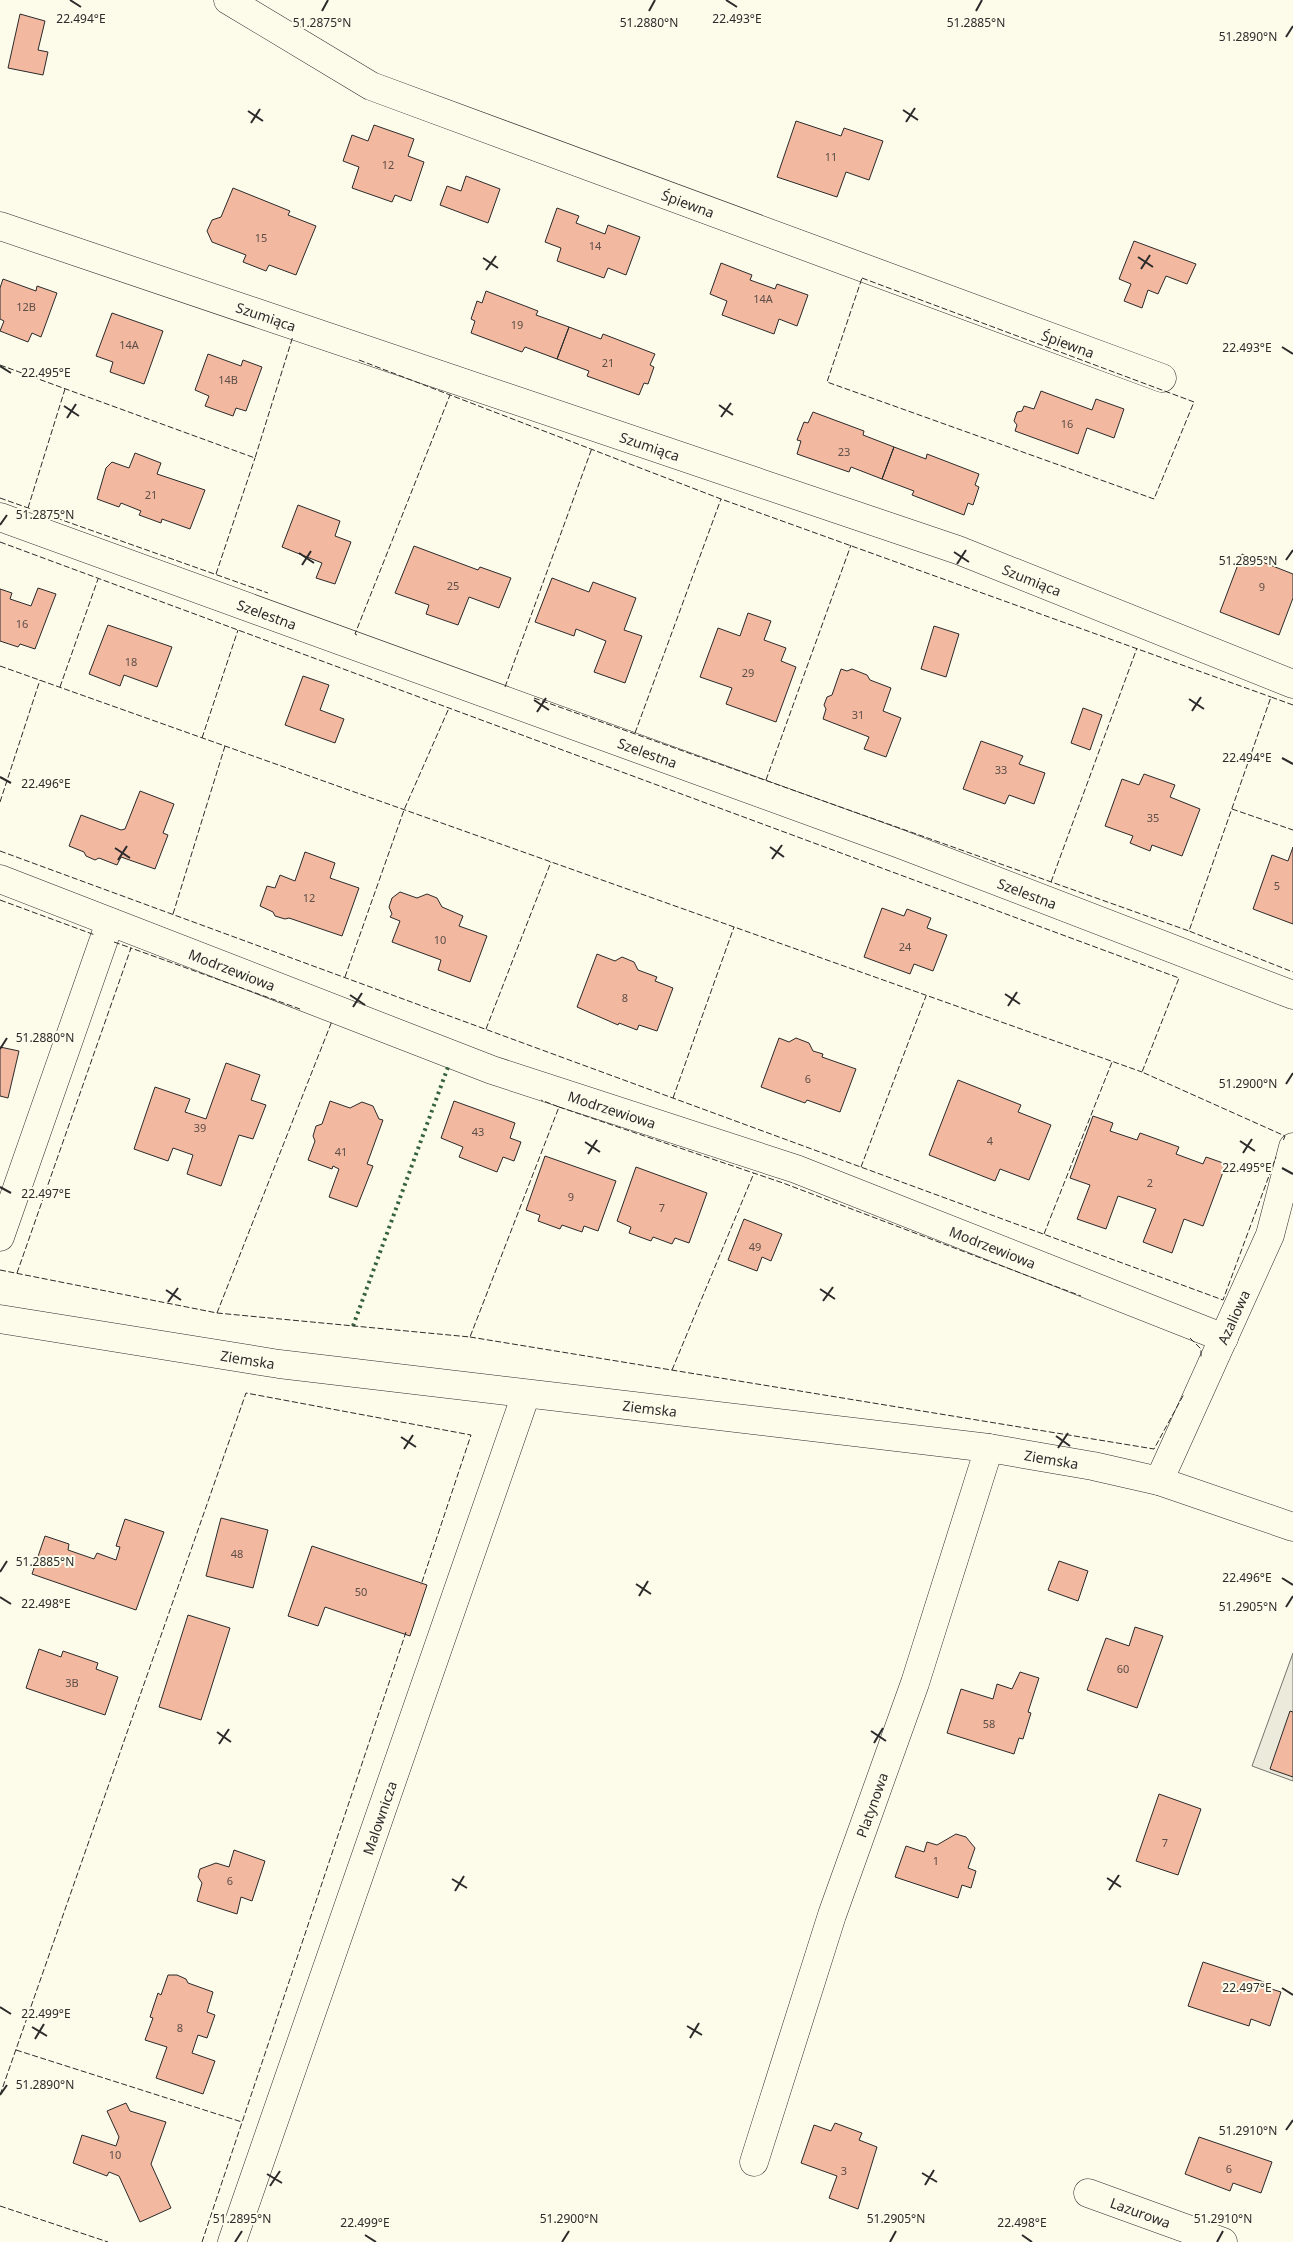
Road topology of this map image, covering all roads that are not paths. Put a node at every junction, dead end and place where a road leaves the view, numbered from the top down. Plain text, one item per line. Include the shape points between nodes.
1 (228, 0) edge
2 (0, 226) edge
3 (1162, 378) dead end
4 (0, 517) edge
5 (1293, 684) edge
6 (0, 879) edge
7 (110, 922) junction
8 (1293, 995) edge
9 (1293, 1147) edge
10 (0, 1237) edge
11 (0, 1319) edge
12 (1224, 1338) junction
13 (526, 1394) junction
14 (989, 1448) junction
15 (1159, 1481) junction
16 (1293, 1527) edge
17 (754, 2162) dead end
18 (1088, 2194) dead end
19 (232, 2242) edge
20 (1223, 2242) edge

1 - 3 street, Śpiewna via 371,86
2 - 5 street, Szumiąca via 958,550
4 - 8 street, Szelestna via 900,844
6 - 7 street, Modrzewiowa
7 - 10 street
7 - 12 street, Modrzewiowa via 492,1070 796,1169
9 - 12 street, Azaliowa via 1270,1235
11 - 13 street, Ziemska via 279,1364
12 - 15 street, Azaliowa
13 - 14 street, Ziemska via 688,1410
13 - 19 street, Malownicza
14 - 15 street, Ziemska
14 - 17 street, Platynowa via 915,1683 832,1915
15 - 16 street, Ziemska
18 - 20 street, Lazurowa

